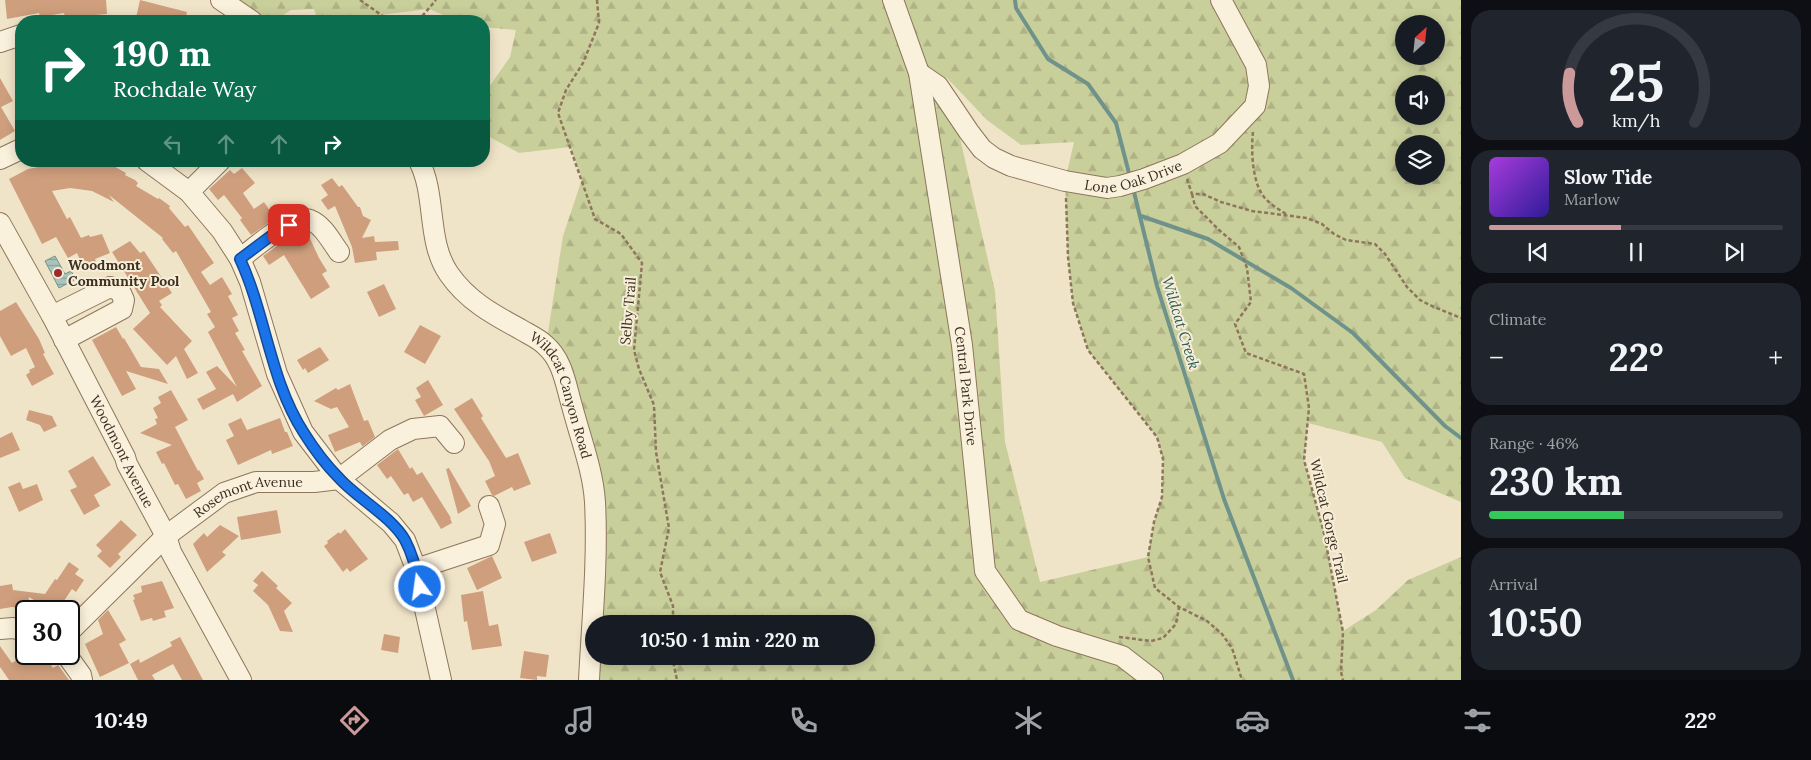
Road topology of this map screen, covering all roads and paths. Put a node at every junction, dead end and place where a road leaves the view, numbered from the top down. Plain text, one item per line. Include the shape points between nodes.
1 (221, 0) edge
2 (360, 0) edge
3 (436, 0) edge
4 (596, 0) edge
5 (893, 0) edge
6 (1221, 0) edge
7 (243, 15) edge
8 (381, 15) edge
9 (423, 15) edge
10 (15, 37) edge
11 (0, 42) edge
12 (919, 73) junction
13 (1255, 106) junction
14 (15, 152) edge
15 (0, 159) edge
16 (1183, 164) junction
17 (159, 167) edge
18 (214, 167) edge
19 (422, 167) edge
20 (1065, 181) junction
21 (189, 192) junction
22 (1192, 194) junction
23 (1288, 215) junction
24 (0, 223) edge
25 (339, 252) dead end
26 (240, 259) junction
27 (52, 316) junction
28 (1461, 318) edge
29 (64, 340) junction
30 (454, 443) dead end
31 (339, 479) junction
32 (489, 506) dead end
33 (166, 536) junction
34 (416, 569) junction
35 (1179, 607) junction
36 (672, 615) edge
37 (80, 621) edge
38 (15, 628) edge
39 (0, 629) edge
40 (1115, 636) dead end
41 (74, 665) edge
42 (674, 665) edge
43 (82, 680) edge
44 (241, 680) edge
45 (441, 680) edge
46 (589, 680) edge
47 (677, 680) edge
48 (1153, 680) edge
49 (1242, 680) edge
50 (1343, 680) edge

1 - 7 street
2 - 8 path
3 - 9 path
4 - 36 path, Selby Trail via 599,23 558,113 595,219 621,234 642,263 634,350 654,405 656,452 669,528 660,572 673,606
5 - 12 street, Central Park Drive
6 - 13 street via 1256,66 1259,86
10 - 11 street
12 - 20 street, Lone Oak Drive via 938,86 982,149 994,158
12 - 48 street, Central Park Drive via 962,345 985,571 1019,620 1057,636 1122,656
13 - 16 street, Lone Oak Drive via 1220,143
13 - 23 path via 1252,156 1256,178 1263,196
14 - 15 street
16 - 20 street, Lone Oak Drive via 1120,186 1100,188
16 - 22 path, Wildcat Gorge Trail
17 - 21 street
18 - 21 street
19 - 46 street, Wildcat Canyon Road via 439,252 448,272 462,291 483,309 546,345 558,360 588,464 595,501
20 - 35 path via 1073,303 1088,350 1157,437 1163,459 1162,497 1148,557 1155,588
21 - 26 street via 222,231
22 - 23 path via 1203,194 1252,211
22 - 50 path, Wildcat Gorge Trail via 1195,206 1240,250 1247,268 1250,302 1235,324 1246,353 1304,374 1309,408 1304,460 1324,533 1343,632
23 - 28 path via 1322,224 1346,240 1375,244 1420,300
24 - 27 street, Woodmont Avenue
25 - 26 street via 324,231 311,221 301,219 276,232
26 - 31 street via 250,282 276,374 288,401 303,432
27 - 29 street, Woodmont Avenue
27 - 29 street via 110,287 120,292 124,300 122,309
29 - 33 street, Woodmont Avenue
30 - 31 street via 440,426 413,429 390,440
31 - 33 street, Rosemont Avenue via 256,482 224,493
31 - 34 street via 391,523 405,540
32 - 34 street via 494,524 489,545
33 - 37 street, Rosemont Avenue
33 - 44 street, Woodmont Avenue via 171,552
34 - 45 street
35 - 40 path via 1176,624 1164,638 1151,641
35 - 49 path via 1207,621 1222,634 1232,648
38 - 39 street
41 - 43 street
42 - 47 path

